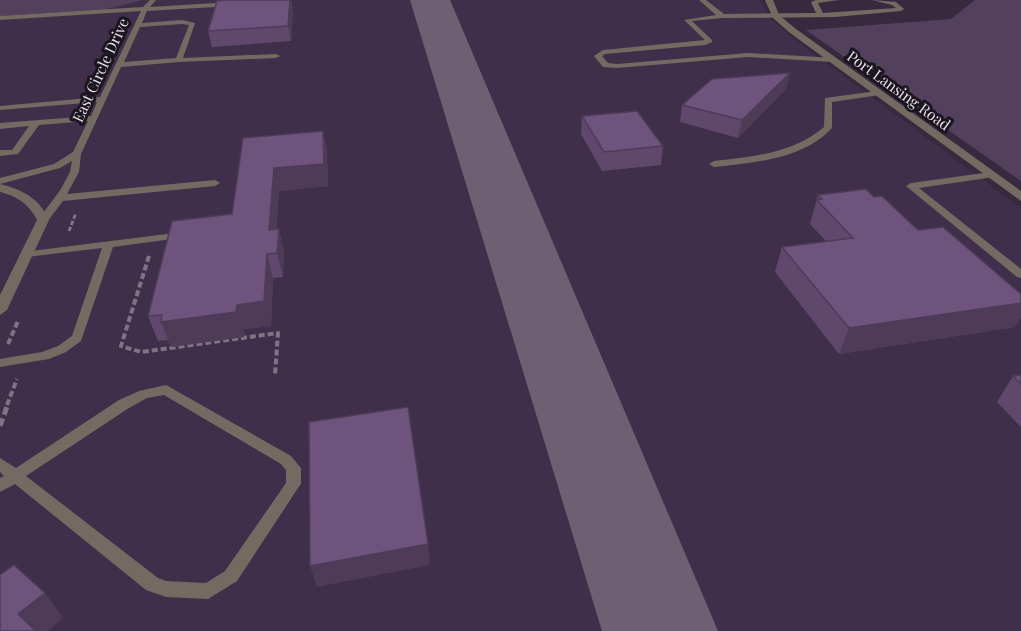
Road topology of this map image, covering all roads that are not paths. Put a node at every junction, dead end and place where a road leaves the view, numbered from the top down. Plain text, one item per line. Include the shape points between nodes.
1 (153, 0) edge
2 (702, 0) edge
3 (769, 0) edge
4 (836, 0) edge
5 (875, 0) edge
6 (236, 3) edge
7 (145, 9) junction
8 (820, 14) junction
9 (722, 16) junction
10 (776, 16) junction
11 (0, 18) edge
12 (138, 25) junction
13 (276, 56) dead end
14 (179, 60) junction
15 (833, 60) junction
16 (119, 65) junction
17 (877, 93) junction
18 (104, 99) junction
19 (0, 108) edge
20 (95, 118) junction
21 (36, 123) junction
22 (0, 126) edge
23 (0, 153) edge
24 (77, 154) junction
25 (714, 164) dead end
26 (991, 175) junction
27 (0, 181) edge
28 (215, 183) dead end
29 (0, 188) edge
30 (1021, 197) edge
31 (60, 198) junction
32 (43, 220) junction
33 (191, 234) edge
34 (110, 244) junction
35 (27, 254) junction
36 (1021, 275) edge
37 (0, 310) edge
38 (0, 363) edge
39 (0, 464) edge
40 (15, 476) junction
41 (0, 486) edge

1 - 7 lane, East Circle Drive
2 - 9 lane
3 - 10 street, Port Lansing Road
4 - 8 lane via 814,2
5 - 8 lane via 894,3 901,9
6 - 7 lane
7 - 11 lane
7 - 12 lane, East Circle Drive
8 - 10 lane
9 - 10 lane
9 - 15 lane via 687,20 709,38 705,43 603,52 598,56 606,65 617,66 748,55
10 - 15 street, Port Lansing Road
12 - 14 lane via 193,24
12 - 16 lane, East Circle Drive
13 - 14 lane
14 - 16 lane
15 - 17 street, Port Lansing Road
16 - 18 lane, East Circle Drive
17 - 25 lane via 828,100 828,128 815,141 791,152
17 - 26 street, Port Lansing Road
18 - 19 lane
18 - 20 lane, East Circle Drive
20 - 21 lane
20 - 24 lane, East Circle Drive
21 - 22 lane
21 - 23 lane via 15,152
24 - 27 lane via 57,166
24 - 31 lane, East Circle Drive via 78,163
26 - 30 street, Port Lansing Road
26 - 36 lane via 911,186
28 - 31 lane
29 - 32 street via 27,198 39,209
31 - 32 lane, East Circle Drive
32 - 35 street
33 - 34 lane
34 - 35 lane
34 - 38 lane via 77,338 62,350 44,356
35 - 37 street
39 - 40 lane
40 - 40 lane via 152,584 166,589 208,591 231,576 293,484 294,468 286,459 166,390 144,394 124,404
40 - 41 lane

